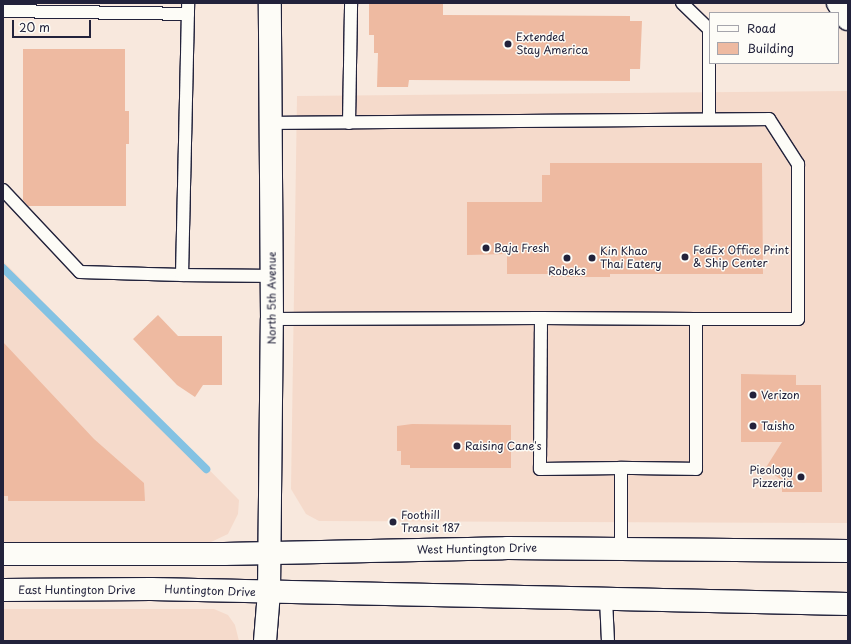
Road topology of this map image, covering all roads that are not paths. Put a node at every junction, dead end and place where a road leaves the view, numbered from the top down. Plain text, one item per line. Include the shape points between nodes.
1 (270, 3) edge
2 (351, 3) edge
3 (682, 3) edge
4 (838, 3) edge
5 (188, 9) edge
6 (3, 11) edge
7 (848, 18) edge
8 (708, 119) junction
9 (269, 123) junction
10 (349, 123) junction
11 (3, 190) edge
12 (182, 275) junction
13 (272, 276) junction
14 (541, 318) junction
15 (272, 319) junction
16 (696, 319) junction
17 (621, 468) junction
18 (621, 549) junction
19 (848, 551) edge
20 (270, 552) junction
21 (3, 554) edge
22 (151, 589) joint
23 (3, 590) edge
24 (269, 592) junction
25 (606, 599) junction
26 (848, 604) edge
27 (265, 641) edge
28 (608, 641) edge

1 - 9 main road, North 5th Avenue
2 - 10 lane
3 - 8 lane via 709,30
4 - 7 main road
5 - 6 lane
5 - 12 lane
8 - 10 lane
8 - 16 lane via 769,119 798,164 798,319
9 - 10 lane
9 - 13 main road, North 5th Avenue
11 - 12 lane via 80,272
12 - 13 lane
13 - 15 main road, North 5th Avenue
14 - 15 lane
14 - 16 lane
14 - 17 lane via 540,468
15 - 20 main road, North 5th Avenue
16 - 17 lane via 696,469
17 - 18 lane
18 - 19 main road, West Huntington Drive
18 - 20 main road, West Huntington Drive
20 - 21 main road, West Huntington Drive
20 - 24 main road, North 5th Avenue
22 - 23 main road, East Huntington Drive
22 - 24 main road, Huntington Drive
24 - 25 main road
24 - 27 main road, North 5th Avenue
25 - 26 main road
25 - 28 lane

